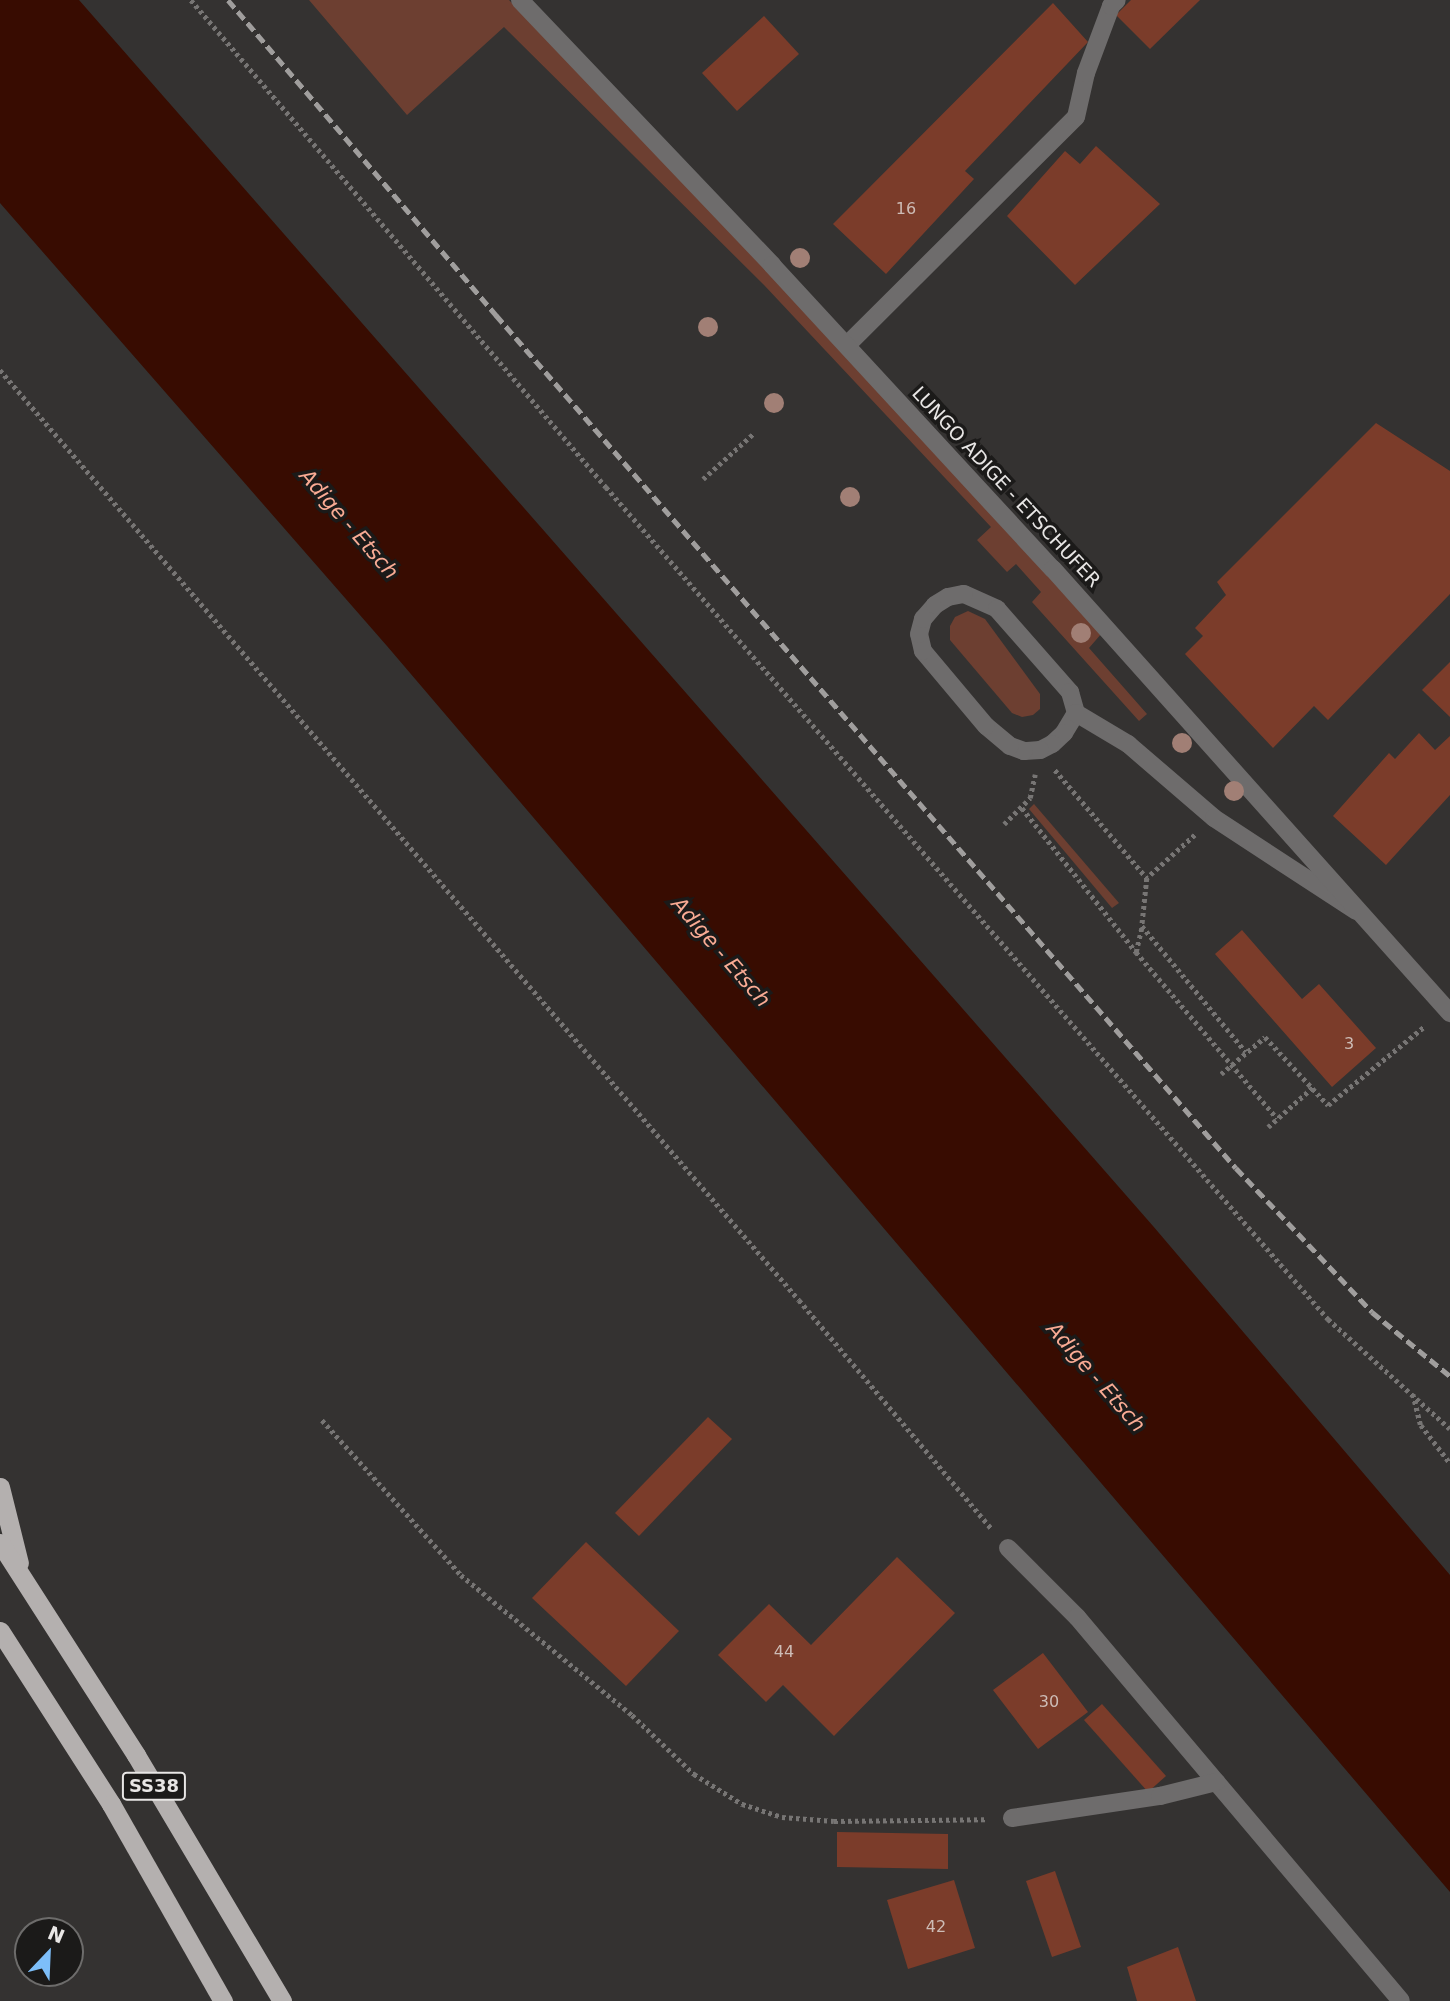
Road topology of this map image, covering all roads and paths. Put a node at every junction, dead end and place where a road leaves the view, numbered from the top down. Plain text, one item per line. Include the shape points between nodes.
1 (191, 0) edge
2 (520, 0) edge
3 (1117, 0) edge
4 (847, 345) junction
5 (0, 370) edge
6 (754, 433) dead end
7 (703, 479) dead end
8 (1076, 713) junction
9 (1040, 750) junction
10 (1022, 808) junction
11 (1214, 818) junction
12 (1004, 824) dead end
13 (1147, 878) junction
14 (1368, 918) junction
15 (1142, 926) junction
16 (1136, 952) junction
17 (1448, 1010) edge
18 (1246, 1052) junction
19 (1232, 1065) junction
20 (1221, 1074) dead end
21 (1313, 1087) junction
22 (1278, 1118) junction
23 (1268, 1127) dead end
24 (1413, 1393) junction
25 (322, 1420) dead end
26 (1450, 1429) edge
27 (1450, 1463) edge
28 (0, 1486) edge
29 (0, 1543) edge
30 (1008, 1548) joint
31 (22, 1574) junction
32 (0, 1631) edge
33 (1216, 1782) junction
34 (1012, 1818) joint
35 (223, 2001) edge
36 (282, 2001) edge
37 (1401, 2001) edge

1 - 24 path via 606,487 1328,1319
2 - 4 street, LUNGO ADIGE - ETSCHUFER
3 - 4 street via 1086,73 1076,117
4 - 14 street, LUNGO ADIGE - ETSCHUFER
5 - 30 path
6 - 7 path
8 - 9 street via 1064,733
8 - 9 street via 1070,692 997,609 964,594 935,605 923,619 919,634 923,651 986,726 1010,746
8 - 11 street via 1128,744
9 - 10 path via 1030,798
9 - 13 path
10 - 12 path
10 - 16 path
11 - 13 path
11 - 14 street
13 - 15 path
14 - 17 street, LUNGO ADIGE - ETSCHUFER
15 - 16 path
15 - 18 path
16 - 19 path
17 - 21 path via 1328,1105
18 - 19 path
18 - 21 path via 1265,1037
19 - 20 path
19 - 22 path
21 - 22 path
22 - 23 path
24 - 26 path
24 - 27 path via 1421,1425
25 - 34 path via 461,1575 632,1715 694,1774 741,1804 782,1817 834,1821
28 - 31 highway
29 - 31 highway, SS38
30 - 33 street via 1077,1617
31 - 36 highway, SS38
32 - 35 highway, SS38 via 111,1804
33 - 34 street via 1160,1797
33 - 37 street

